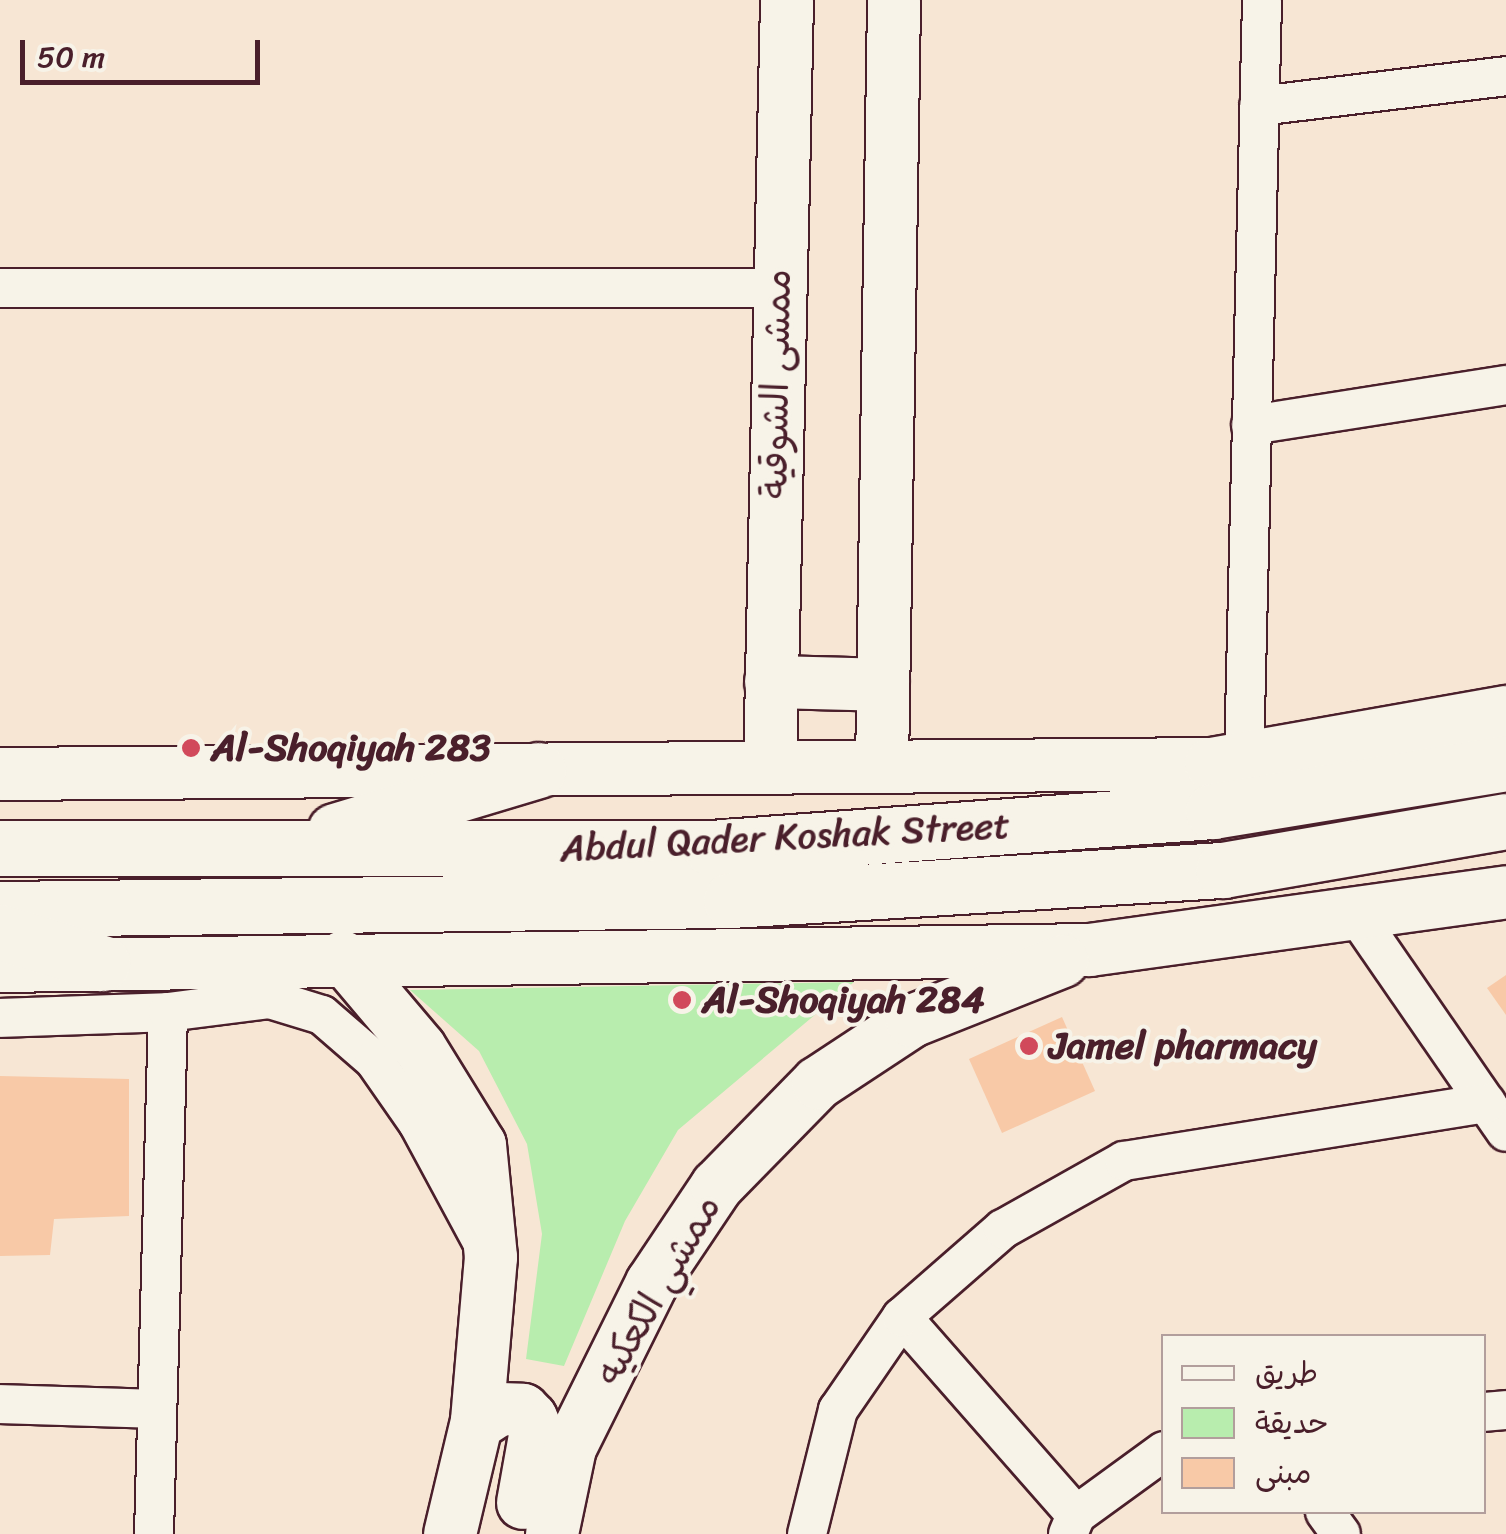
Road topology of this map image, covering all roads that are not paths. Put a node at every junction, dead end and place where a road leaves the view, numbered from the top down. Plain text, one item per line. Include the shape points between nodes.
1 (787, 0) edge
2 (894, 0) edge
3 (1262, 0) edge
4 (1506, 76) edge
5 (1259, 106) junction
6 (0, 288) edge
7 (778, 288) junction
8 (1506, 386) edge
9 (1251, 426) junction
10 (771, 682) junction
11 (883, 685) junction
12 (1506, 712) edge
13 (1244, 759) junction
14 (1506, 762) edge
15 (882, 767) junction
16 (770, 768) junction
17 (538, 770) junction
18 (0, 774) edge
19 (1506, 822) edge
20 (0, 848) edge
21 (278, 848) junction
22 (1506, 892) edge
23 (0, 909) edge
24 (1357, 916) junction
25 (0, 932) edge
26 (1090, 950) junction
27 (343, 958) junction
28 (102, 963) junction
29 (0, 966) edge
30 (168, 1012) junction
31 (0, 1018) edge
32 (1496, 1117) edge
33 (491, 1258) junction
34 (902, 1317) junction
35 (0, 1404) edge
36 (156, 1409) junction
37 (476, 1424) junction
38 (1161, 1453) edge
39 (1326, 1514) edge
40 (1072, 1525) edge
41 (154, 1534) edge
42 (450, 1534) edge
43 (517, 1534) edge
44 (552, 1534) edge
45 (807, 1534) edge
46 (1341, 1534) edge

1 - 7 street, ممشى الشوقية
2 - 11 street
3 - 5 street
4 - 5 street
5 - 9 street
6 - 7 street
7 - 10 street, ممشى الشوقية
8 - 9 street
9 - 13 street
10 - 11 street
10 - 16 street, ممشى الشوقية
11 - 15 street
12 - 13 street, Abdul Qader Koshak Street
13 - 15 street, Abdul Qader Koshak Street
14 - 21 main road, Abdul Qader Koshak Street via 1212,811 711,848
15 - 16 street, Abdul Qader Koshak Street
16 - 17 street, Abdul Qader Koshak Street
17 - 18 street, Abdul Qader Koshak Street
17 - 21 main road
19 - 23 main road, Abdul Qader Koshak Street via 1222,870 770,897
20 - 21 main road, Abdul Qader Koshak Street
22 - 24 street
24 - 26 street
24 - 32 street
25 - 28 main road
26 - 27 street
26 - 44 street, ممشي الكعكيه via 912,1022 818,1083 717,1186 652,1283 570,1448
27 - 28 street
27 - 33 street via 420,1048 480,1145
28 - 29 street
30 - 31 street
30 - 33 street via 270,998 322,1015 374,1060 418,1123
30 - 36 street
32 - 34 street via 1124,1162 1003,1228
33 - 37 street
34 - 40 street
34 - 45 street via 838,1410
35 - 36 street
36 - 41 street
37 - 42 street
37 - 43 street via 500,1409 523,1410 536,1430
38 - 40 street
39 - 46 street

